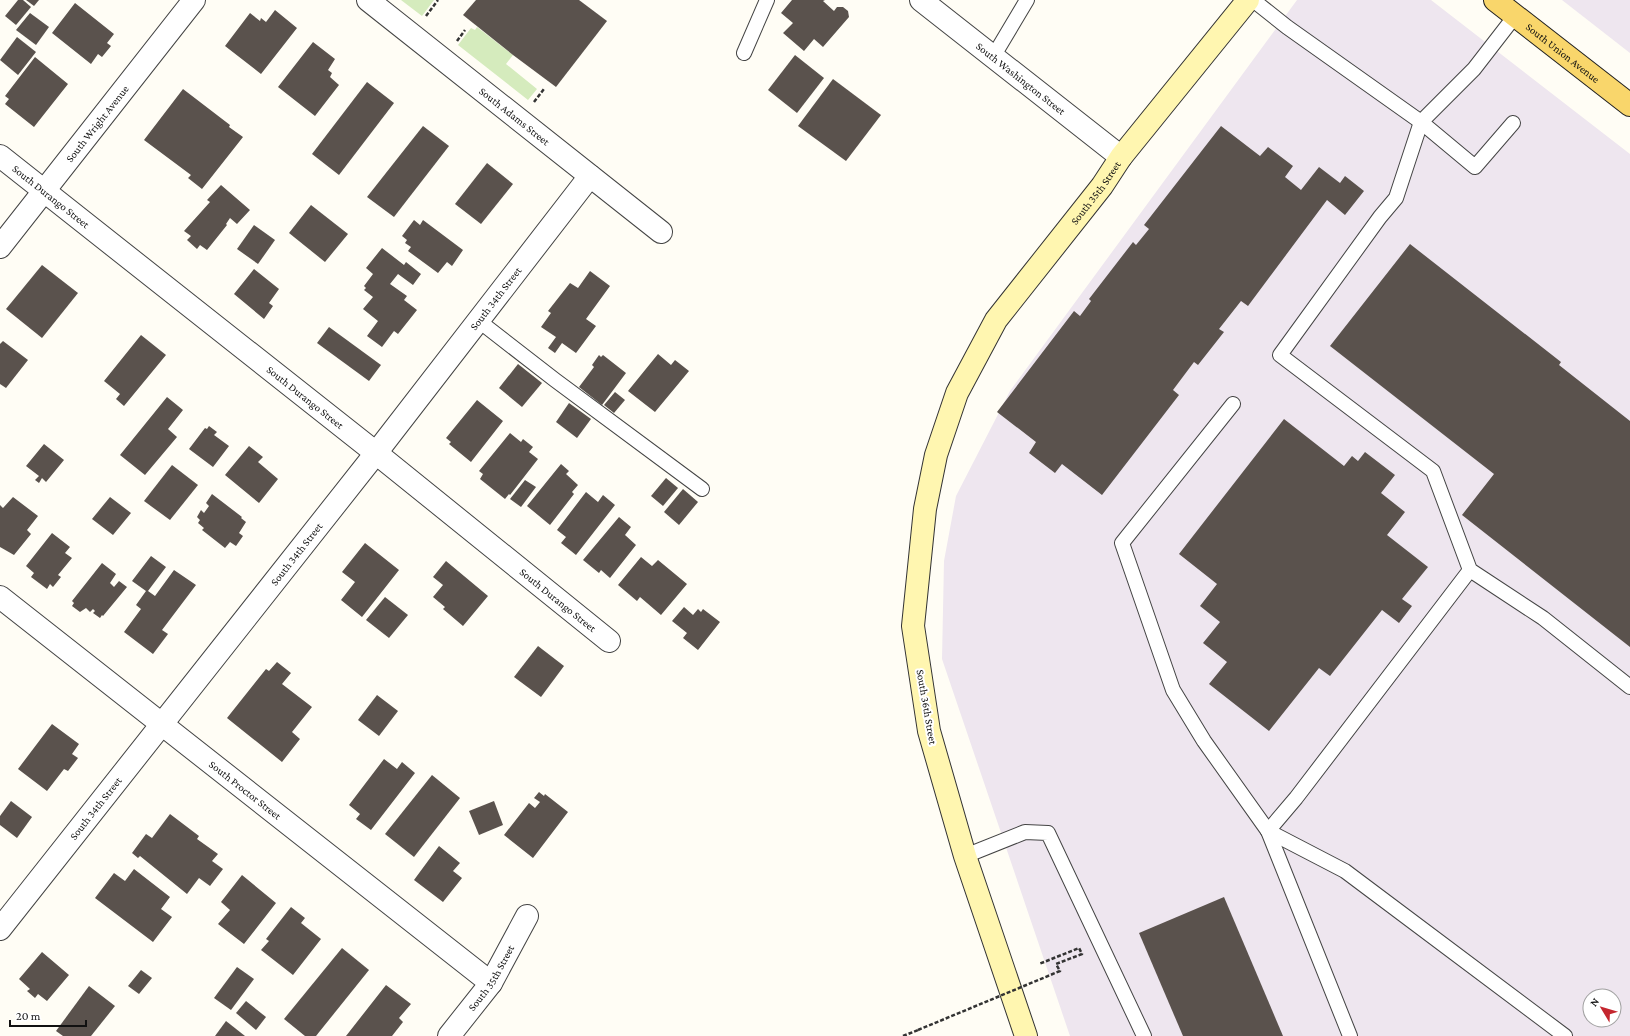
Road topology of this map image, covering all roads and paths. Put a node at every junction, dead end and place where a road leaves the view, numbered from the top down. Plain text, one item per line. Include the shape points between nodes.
1 (194, 0) edge
2 (368, 0) edge
3 (438, 0) edge
4 (767, 0) edge
5 (921, 0) edge
6 (1027, 0) edge
7 (1248, 0) edge
8 (1253, 0) edge
9 (1495, 0) edge
10 (1515, 16) junction
11 (422, 21) dead end
12 (465, 30) dead end
13 (454, 46) dead end
14 (744, 53) dead end
15 (993, 57) junction
16 (544, 89) dead end
17 (1630, 106) edge
18 (530, 107) dead end
19 (1421, 122) junction
20 (1512, 123) dead end
21 (0, 156) edge
22 (1121, 157) junction
23 (590, 176) junction
24 (44, 190) junction
25 (661, 232) dead end
26 (0, 246) edge
27 (479, 321) junction
28 (957, 394) joint
29 (1233, 404) dead end
30 (376, 453) junction
31 (702, 489) dead end
32 (1470, 570) junction
33 (0, 597) edge
34 (609, 640) dead end
35 (1630, 687) edge
36 (162, 725) junction
37 (1268, 831) junction
38 (965, 856) junction
39 (527, 916) dead end
40 (0, 929) edge
41 (1039, 964) dead end
42 (491, 983) junction
43 (449, 1036) edge
44 (903, 1036) edge
45 (1026, 1036) edge
46 (1144, 1036) edge
47 (1350, 1036) edge
48 (1565, 1036) edge

1 - 24 street, South Wright Avenue
2 - 23 street, South Adams Street
3 - 11 path
4 - 14 lane
5 - 15 street, South Washington Street
6 - 15 lane
7 - 22 street, South 35th Street
8 - 19 lane
9 - 10 main road, South Union Avenue
10 - 17 main road, South Union Avenue
10 - 19 lane via 1474,69
12 - 13 path
15 - 22 street, South Washington Street
16 - 18 path
19 - 20 lane via 1475,167
19 - 32 lane via 1396,198 1280,355 1433,471
21 - 24 street, South Durango Street
22 - 28 street, South 35th Street via 1102,186 996,320
23 - 25 street, South Adams Street
23 - 27 street, South 34th Street
24 - 26 street, South Wright Avenue
24 - 30 street, South Durango Street
27 - 30 street, South 34th Street
27 - 31 lane
28 - 38 street, South 36th Street via 936,455 925,509 913,626 929,731
29 - 37 lane via 1122,543 1173,690 1204,741
30 - 34 street, South Durango Street
30 - 36 street, South 34th Street
32 - 35 lane via 1543,618
32 - 37 lane
33 - 36 street, South Proctor Street
36 - 40 street, South 34th Street
36 - 42 street, South Proctor Street
37 - 47 lane
37 - 48 lane via 1345,871
38 - 45 street, South 36th Street
38 - 46 lane via 1025,832 1048,833
39 - 42 street, South 35th Street
41 - 44 path, bridge via 1079,948 1082,954 1056,964 1060,971
42 - 43 street, South 35th Street

